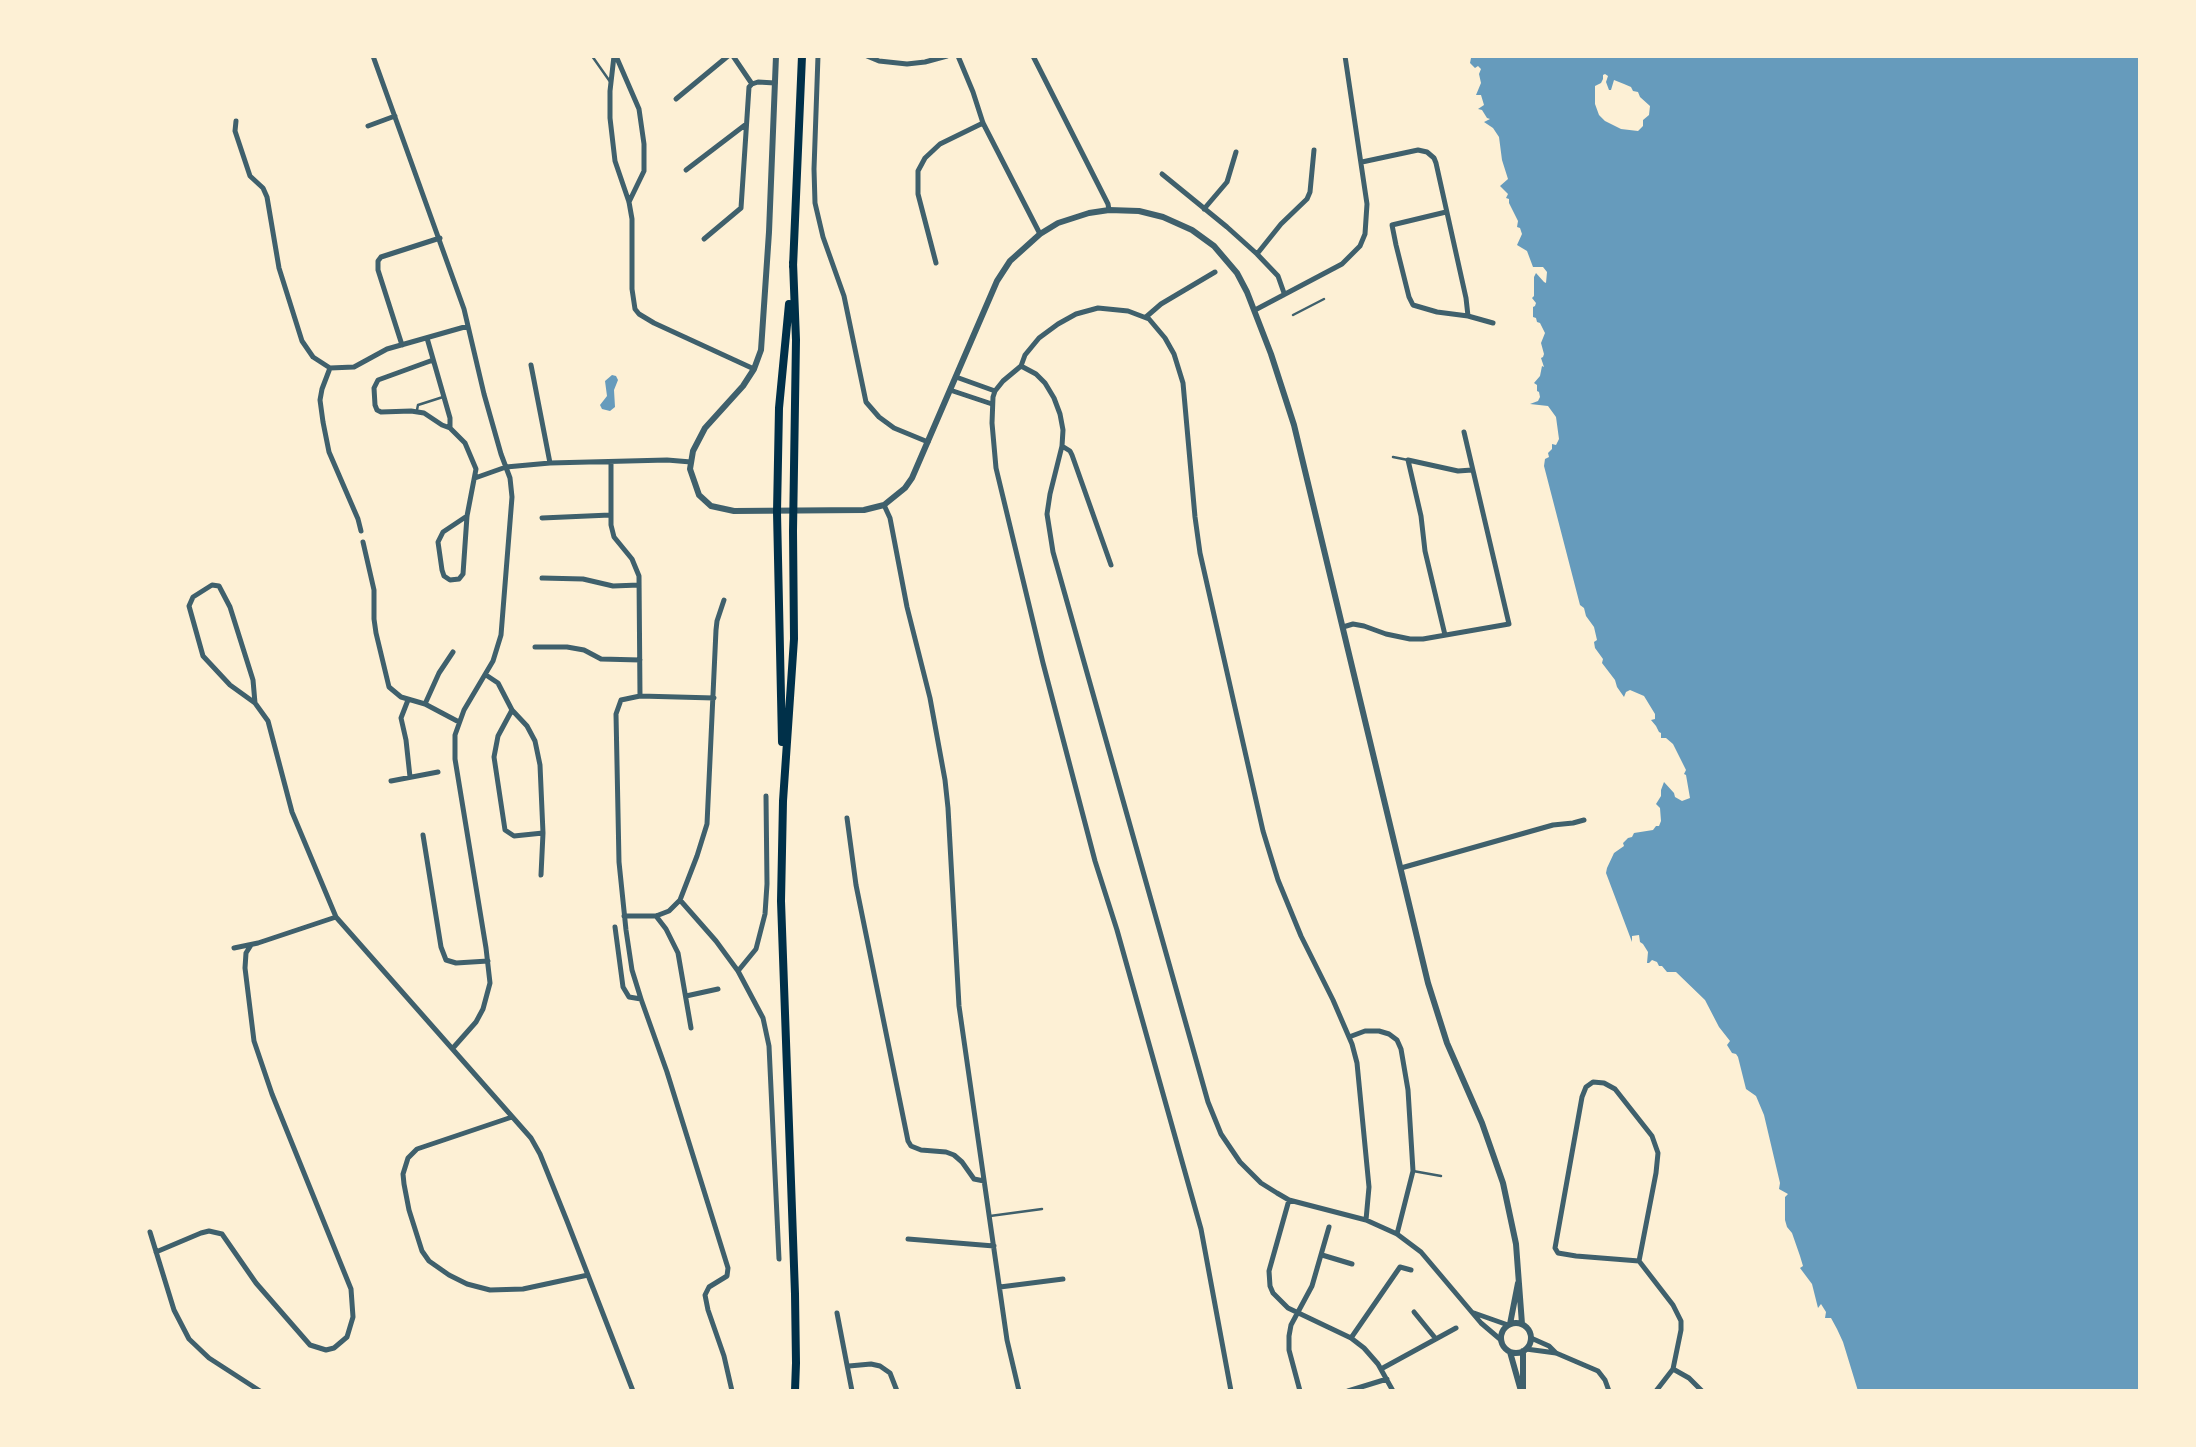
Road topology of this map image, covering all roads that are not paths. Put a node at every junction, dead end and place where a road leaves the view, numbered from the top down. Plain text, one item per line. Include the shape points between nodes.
1 (373, 56) edge
2 (592, 56) edge
3 (615, 56) edge
4 (730, 56) edge
5 (776, 56) edge
6 (802, 56) edge
7 (818, 56) edge
8 (867, 56) edge
9 (947, 56) edge
10 (958, 56) edge
11 (1033, 56) edge
12 (1345, 56) edge
13 (611, 83) junction
14 (752, 83) junction
15 (775, 83) junction
16 (676, 99) dead end
17 (395, 116) junction
18 (236, 121) dead end
19 (983, 123) junction
20 (745, 125) junction
21 (368, 126) dead end
22 (1314, 150) dead end
23 (1236, 152) dead end
24 (1362, 162) junction
25 (686, 170) dead end
26 (1162, 174) dead end
27 (629, 202) junction
28 (1204, 209) junction
29 (1109, 210) junction
30 (1446, 212) junction
31 (1040, 234) junction
32 (440, 238) junction
33 (704, 239) dead end
34 (1258, 254) junction
35 (793, 262) junction
36 (936, 263) dead end
37 (1215, 272) dead end
38 (1283, 293) junction
39 (1324, 299) dead end
40 (1255, 310) junction
41 (1293, 315) dead end
42 (1468, 316) junction
43 (1146, 317) junction
44 (1493, 323) dead end
45 (468, 326) junction
46 (427, 338) junction
47 (402, 345) junction
48 (433, 360) junction
49 (531, 365) dead end
50 (1021, 366) junction
51 (330, 368) junction
52 (754, 369) junction
53 (956, 377) junction
54 (950, 390) junction
55 (995, 391) junction
56 (443, 397) junction
57 (992, 404) junction
58 (416, 411) junction
59 (450, 428) junction
60 (1464, 432) dead end
61 (928, 442) junction
62 (1062, 446) junction
63 (1393, 457) dead end
64 (1408, 460) junction
65 (611, 462) junction
66 (691, 462) junction
67 (550, 463) junction
68 (506, 467) junction
69 (1472, 470) junction
70 (475, 478) junction
71 (884, 505) junction
72 (793, 510) junction
73 (778, 512) junction
74 (610, 515) junction
75 (467, 516) junction
76 (542, 518) dead end
77 (361, 531) dead end
78 (363, 542) dead end
79 (1111, 565) dead end
80 (542, 578) dead end
81 (639, 585) junction
82 (724, 600) dead end
83 (1343, 626) junction
84 (1445, 635) junction
85 (536, 647) dead end
86 (453, 652) dead end
87 (639, 660) junction
88 (486, 675) junction
89 (640, 696) junction
90 (714, 698) junction
91 (408, 700) junction
92 (255, 703) junction
93 (425, 704) junction
94 (512, 710) junction
95 (459, 722) junction
96 (438, 772) dead end
97 (410, 777) junction
98 (391, 781) dead end
99 (766, 796) dead end
100 (783, 801) junction
101 (847, 818) dead end
102 (1584, 820) dead end
103 (543, 833) junction
104 (423, 835) dead end
105 (1401, 868) junction
106 (541, 876) dead end
107 (680, 900) junction
108 (624, 916) junction
109 (656, 916) junction
110 (336, 917) junction
111 (615, 927) dead end
112 (251, 945) junction
113 (234, 948) dead end
114 (488, 961) junction
115 (738, 971) junction
116 (718, 989) dead end
117 (686, 996) junction
118 (640, 999) junction
119 (691, 1028) dead end
120 (1349, 1038) junction
121 (453, 1048) junction
122 (512, 1117) junction
123 (1413, 1171) junction
124 (1441, 1176) dead end
125 (984, 1181) junction
126 (1289, 1199) junction
127 (1042, 1209) dead end
128 (990, 1216) junction
129 (1366, 1220) junction
130 (1329, 1227) dead end
131 (150, 1233) dead end
132 (1397, 1234) junction
133 (908, 1239) dead end
134 (994, 1246) junction
135 (156, 1252) junction
136 (1322, 1255) junction
137 (779, 1259) dead end
138 (1639, 1261) junction
139 (1352, 1264) dead end
140 (1410, 1270) dead end
141 (588, 1275) junction
142 (1063, 1279) dead end
143 (1518, 1282) junction
144 (1000, 1287) junction
145 (1471, 1311) junction
146 (1414, 1312) dead end
147 (837, 1313) dead end
148 (1297, 1313) junction
149 (1509, 1324) junction
150 (1522, 1324) junction
151 (1456, 1328) dead end
152 (1351, 1338) junction
153 (1531, 1338) junction
154 (1436, 1339) junction
155 (1501, 1340) junction
156 (1525, 1350) junction
157 (1510, 1352) junction
158 (1556, 1353) junction
159 (849, 1366) junction
160 (1381, 1369) junction
161 (1673, 1369) junction
162 (1387, 1379) junction
163 (260, 1391) edge
164 (633, 1391) edge
165 (732, 1391) edge
166 (795, 1391) edge
167 (852, 1391) edge
168 (897, 1391) edge
169 (1019, 1391) edge
170 (1231, 1391) edge
171 (1300, 1391) edge
172 (1348, 1391) edge
173 (1394, 1391) edge
174 (1522, 1391) edge
175 (1609, 1391) edge
176 (1656, 1391) edge
177 (1702, 1391) edge

1 - 17 street
2 - 13 lane
3 - 13 street
3 - 27 street via 639,108 644,144 644,171
4 - 14 street
4 - 16 street
5 - 15 street
6 - 35 main road
7 - 61 street via 816,203 844,296 866,402 894,428
8 - 9 street via 907,64
10 - 19 street
11 - 29 street
12 - 24 street
13 - 27 street via 615,161
14 - 15 street
14 - 20 street
15 - 52 street via 763,329
17 - 21 street
17 - 32 street
18 - 51 street via 250,176 267,197 279,268 302,341 313,357
19 - 31 street
19 - 36 street via 940,144 918,171 918,194
20 - 25 street
20 - 33 street via 741,208
22 - 34 street via 1307,199
23 - 28 street via 1227,182
24 - 30 street via 1427,152 1436,163
24 - 38 street via 1367,220 1360,246 1342,264
26 - 28 street
27 - 52 street via 635,309 654,323
28 - 34 street
29 - 31 street via 1072,218
29 - 40 street via 1139,211 1192,230 1228,261
30 - 42 street
30 - 42 street via 1392,225 1396,245 1413,305
31 - 53 street via 1010,261 997,281
32 - 45 street
32 - 47 street via 378,261
34 - 38 street via 1278,276
35 - 72 main road
35 - 73 main road via 779,408
37 - 43 street
38 - 40 street
39 - 41 lane
40 - 83 street via 1294,425
42 - 44 street
43 - 50 street via 1115,308 1076,314 1039,338
43 - 120 street via 1165,338 1180,369 1200,553 1263,831 1301,936
45 - 46 street
45 - 68 street
46 - 47 street
46 - 48 street
47 - 51 street via 354,367
48 - 56 street
48 - 58 street via 375,383 377,410
49 - 67 street
50 - 55 street
50 - 62 street via 1036,374 1054,398 1062,422
51 - 77 street via 320,401 323,422
52 - 66 street via 705,428
53 - 54 street
53 - 55 street
54 - 57 street
54 - 61 street
55 - 57 street
56 - 58 lane via 418,405
56 - 59 street
57 - 170 street via 993,445 1004,502 1095,861 1201,1228
58 - 59 street
59 - 70 street via 470,451
60 - 69 street
61 - 71 street via 912,478
62 - 79 street via 1072,455
62 - 126 street via 1050,494 1049,532 1208,1102 1221,1134 1240,1162 1261,1183
63 - 64 lane
64 - 69 street
64 - 84 street
65 - 66 street
65 - 67 street
65 - 74 street
66 - 73 street via 699,495 711,506
67 - 68 street
68 - 70 street
68 - 88 street via 512,509 503,621
69 - 84 street via 1509,624
70 - 75 street
71 - 72 street via 864,510
71 - 125 street via 945,780 959,1006
72 - 73 street
72 - 100 main road via 794,639
73 - 100 main road
74 - 76 street
74 - 81 street via 614,537 632,559
75 - 75 street via 463,574 452,581 444,576 438,542 443,532
78 - 91 street via 386,681 394,693
80 - 81 street
81 - 87 street
82 - 90 street via 717,621
83 - 84 street via 1364,626 1409,639
83 - 105 street
85 - 87 street via 568,647 601,659
86 - 93 street
87 - 89 street
88 - 94 street via 498,683
88 - 95 street
89 - 90 street
89 - 108 street via 621,700 616,714
90 - 107 street via 707,824
91 - 93 street
91 - 97 street via 401,718
92 - 92 street via 230,685 204,656 189,606 193,597 212,585 219,586 230,607 253,680
92 - 110 street via 268,721 292,812
93 - 95 street
94 - 103 street via 530,731 538,752
94 - 103 street via 495,746 505,830 514,836
95 - 114 street via 455,759
96 - 97 street
97 - 98 street
99 - 115 street via 765,914 756,949
100 - 166 main road via 781,901
101 - 125 street via 856,885 908,1141 921,1150 954,1155 974,1179
102 - 105 street
103 - 106 street
104 - 114 street via 446,960
105 - 143 street via 1437,1015 1503,1183 1516,1244
107 - 109 street
107 - 115 street
108 - 109 street
108 - 118 street
109 - 117 street via 678,953
110 - 112 street
110 - 121 street
111 - 118 street via 623,987 629,997
112 - 113 street
112 - 135 street via 244,968 254,1041 351,1289 353,1317 347,1337 326,1350 310,1346 256,1283 222,1234 201,1233
114 - 121 street via 490,983 483,1009
115 - 137 street via 763,1018 769,1046
116 - 117 street
117 - 119 street
118 - 165 street via 728,1268 727,1276 705,1295
120 - 123 street via 1379,1031 1397,1040 1408,1090
120 - 129 street via 1357,1063 1369,1187
121 - 122 street
122 - 141 street via 540,1153
122 - 141 street via 417,1149 408,1158 404,1184 422,1251 449,1275 490,1290 523,1289
123 - 124 lane
123 - 132 street
125 - 128 street
126 - 129 street
126 - 148 street via 1269,1278 1277,1298
127 - 128 lane
128 - 134 street
129 - 132 street
130 - 136 street
131 - 135 street
132 - 145 street via 1421,1252
133 - 134 street
134 - 144 street
135 - 163 street via 174,1310 189,1339 209,1358
136 - 139 street
136 - 148 street
138 - 138 street via 1658,1162 1656,1145 1615,1088 1593,1082 1582,1097 1555,1248 1558,1253 1576,1256
138 - 161 street via 1681,1321
140 - 152 street via 1400,1267
141 - 164 street
142 - 144 street
143 - 149 street
143 - 150 street
144 - 169 street
145 - 149 street
145 - 155 street
146 - 154 street
147 - 159 street
148 - 152 street
148 - 171 street via 1289,1350
149 - 150 street
149 - 155 street
150 - 153 street
151 - 154 street
152 - 160 street
153 - 156 street
153 - 158 street
154 - 160 street
155 - 157 street
156 - 157 street
156 - 158 street
156 - 174 street
157 - 174 street
158 - 175 street via 1598,1371
159 - 167 street
159 - 168 street via 880,1366 890,1373
160 - 162 street
161 - 176 street
161 - 177 street
162 - 172 street
162 - 173 street

